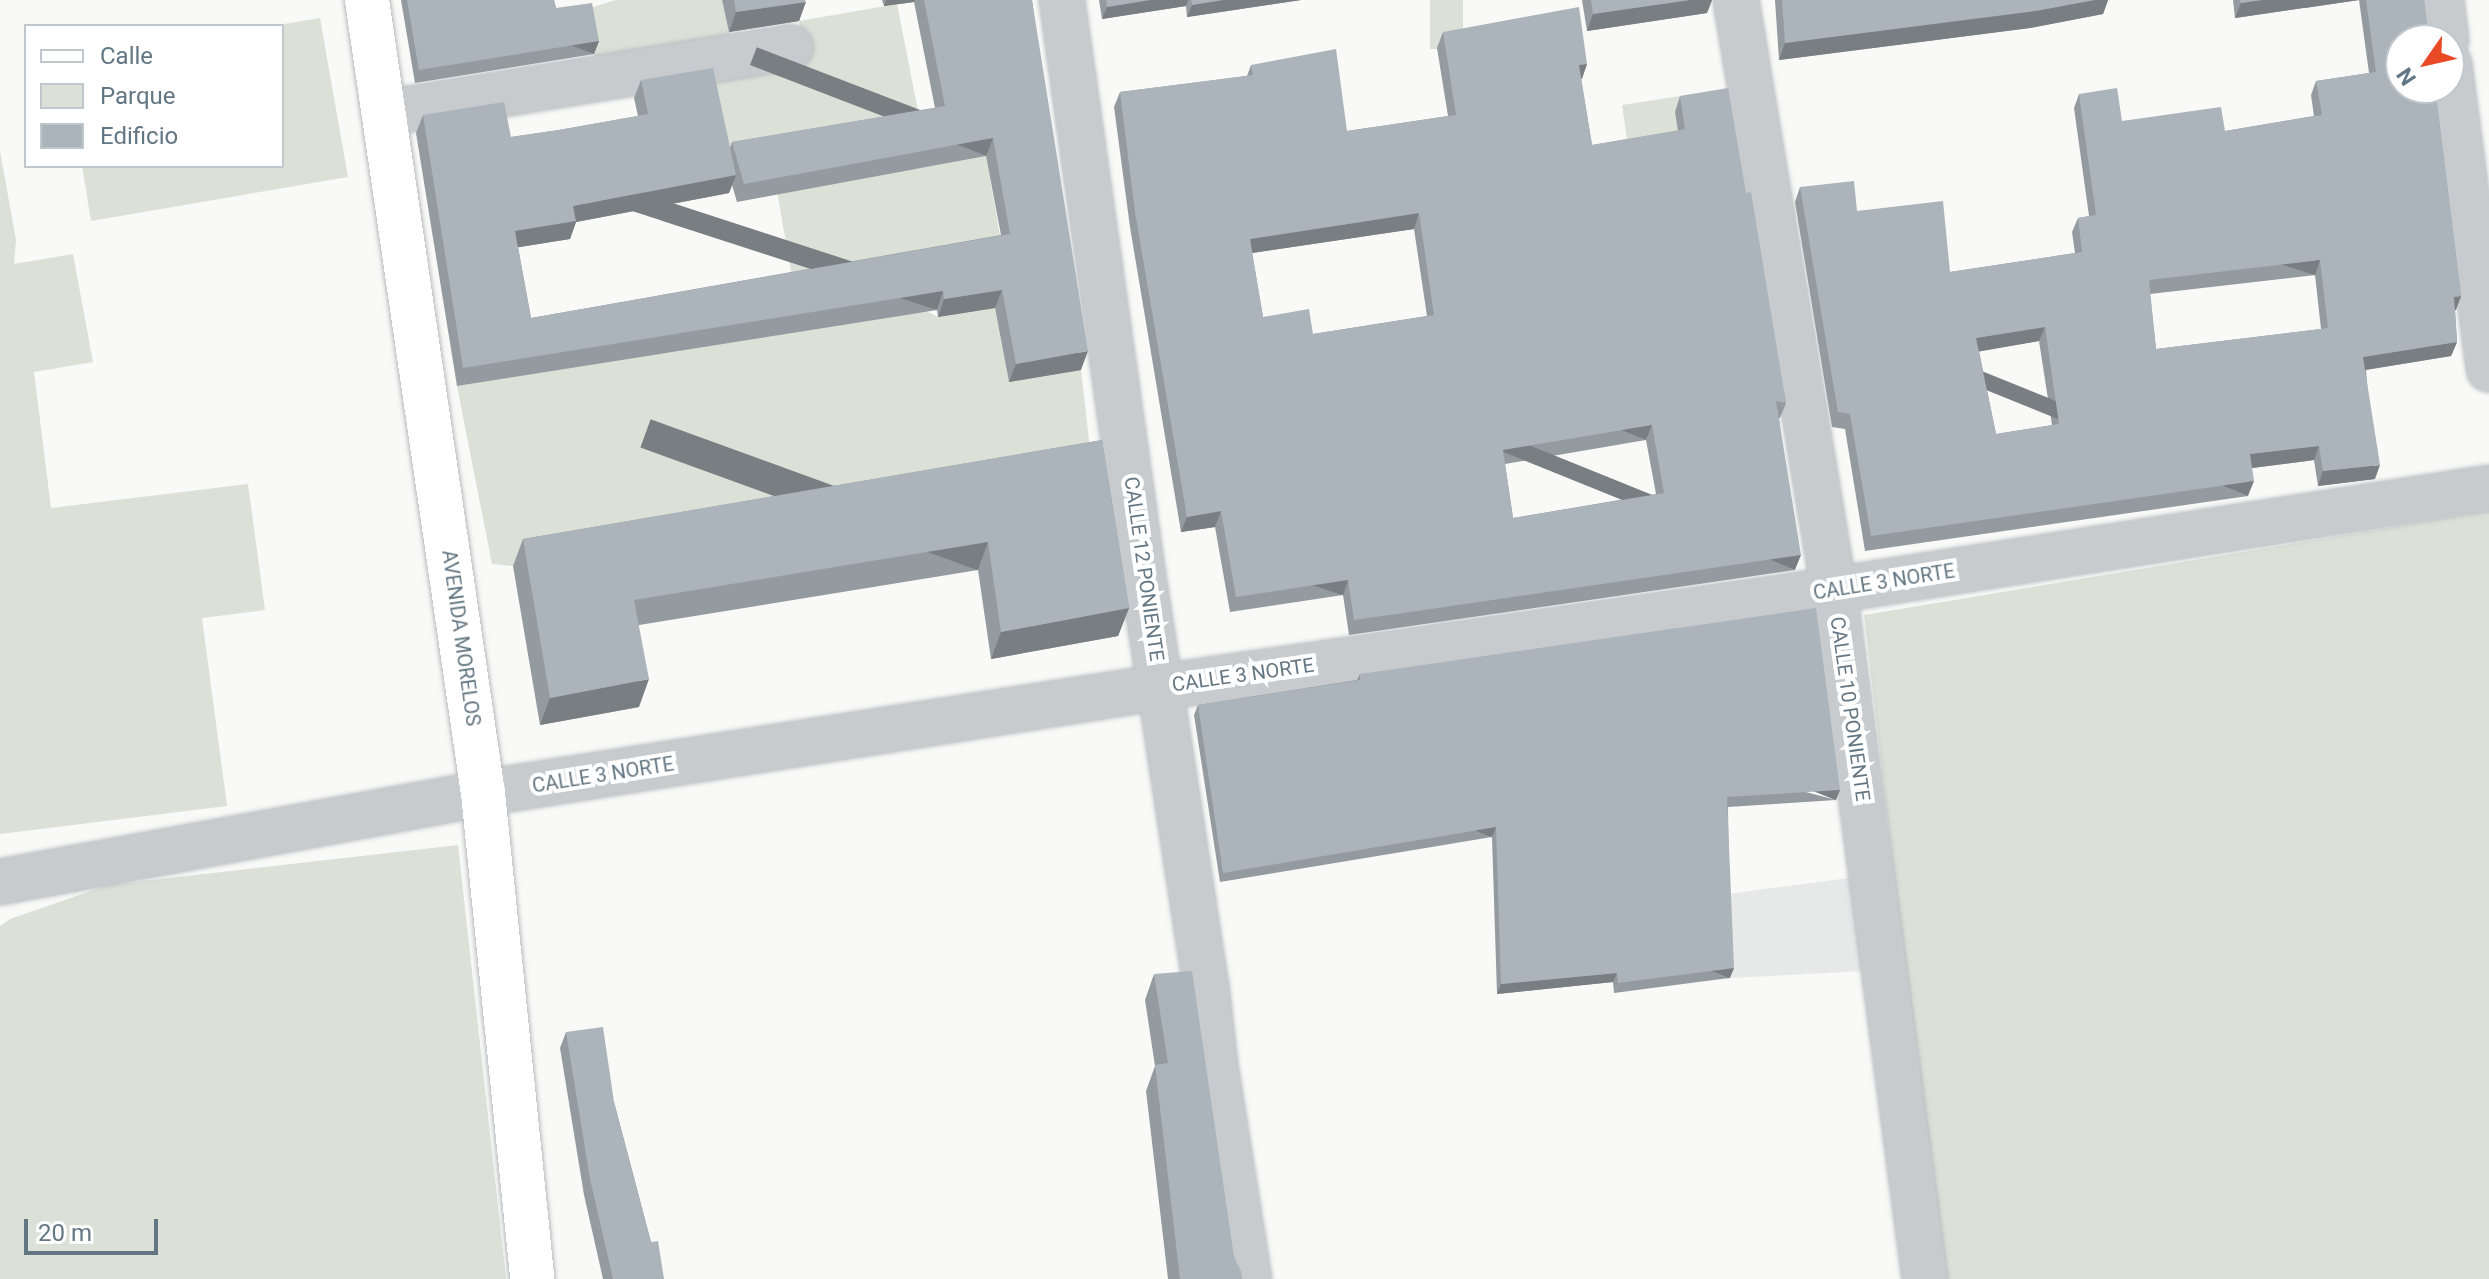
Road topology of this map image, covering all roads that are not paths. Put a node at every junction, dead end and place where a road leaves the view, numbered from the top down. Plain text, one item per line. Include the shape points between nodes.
1 (367, 0) edge
2 (1062, 0) edge
3 (1736, 0) edge
4 (2441, 0) edge
5 (2444, 24) edge
6 (791, 47) dead end
7 (2454, 104) edge
8 (385, 113) junction
9 (2489, 369) edge
10 (2489, 488) edge
11 (1834, 590) junction
12 (1161, 687) junction
13 (483, 793) junction
14 (0, 882) edge
15 (532, 1279) edge
16 (1249, 1279) edge
17 (1925, 1279) edge

1 - 8 main road, AVENIDA MORELOS
2 - 12 street, CALLE 12 PONIENTE
3 - 11 street, CALLE 10 PONIENTE
4 - 5 street
6 - 8 street
7 - 9 street
8 - 13 main road, AVENIDA MORELOS
10 - 11 street, CALLE 3 NORTE
11 - 12 street, CALLE 3 NORTE
11 - 17 street, CALLE 10 PONIENTE
12 - 13 street, CALLE 3 NORTE
12 - 16 street, CALLE 12 PONIENTE
13 - 14 street, CALLE 3 NORTE
13 - 15 main road, AVENIDA MORELOS

